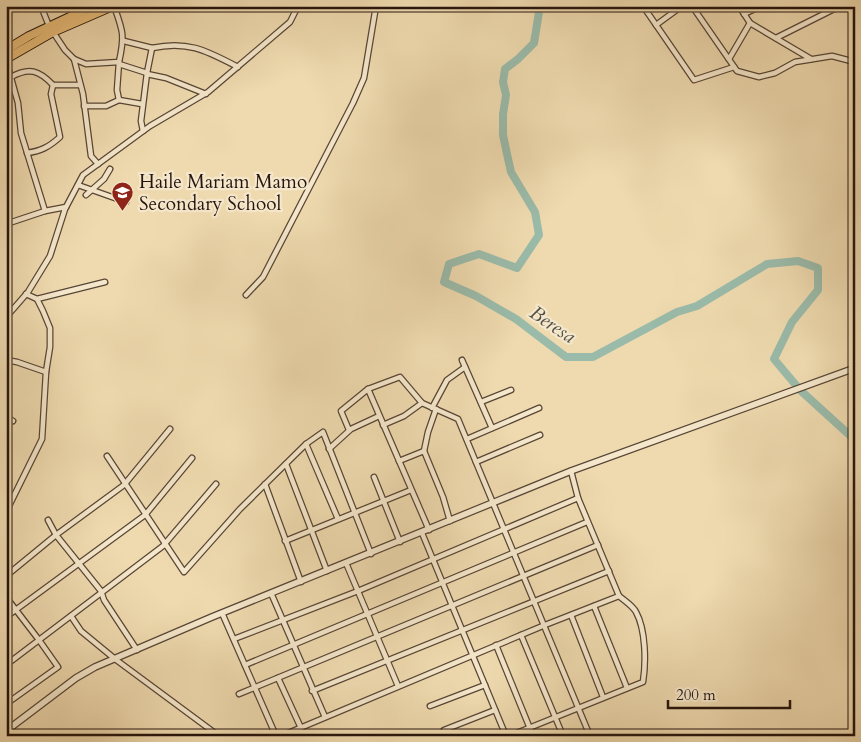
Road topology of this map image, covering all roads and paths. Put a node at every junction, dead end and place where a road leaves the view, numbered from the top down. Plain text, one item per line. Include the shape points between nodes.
1 (41, 6) edge
2 (93, 6) edge
3 (113, 6) edge
4 (298, 6) edge
5 (376, 6) edge
6 (643, 6) edge
7 (682, 6) edge
8 (692, 6) edge
9 (739, 6) edge
10 (761, 6) edge
11 (840, 6) edge
12 (744, 14) junction
13 (750, 23) junction
14 (656, 25) junction
15 (51, 29) junction
16 (776, 38) junction
17 (124, 41) junction
18 (152, 48) junction
19 (6, 50) edge
20 (74, 59) junction
21 (729, 59) junction
22 (811, 59) junction
23 (6, 60) edge
24 (855, 62) edge
25 (119, 63) junction
26 (238, 67) junction
27 (734, 67) junction
28 (147, 73) junction
29 (10, 77) junction
30 (80, 84) junction
31 (53, 85) junction
32 (206, 94) junction
33 (119, 100) junction
34 (142, 104) junction
35 (84, 106) junction
36 (143, 131) junction
37 (27, 154) junction
38 (98, 164) junction
39 (110, 169) dead end
40 (78, 184) junction
41 (92, 190) junction
42 (86, 195) dead end
43 (126, 202) dead end
44 (66, 207) junction
45 (45, 211) junction
46 (6, 224) edge
47 (105, 282) dead end
48 (26, 294) junction
49 (246, 295) dead end
50 (37, 299) junction
51 (6, 308) edge
52 (7, 318) edge
53 (6, 360) edge
54 (462, 360) dead end
55 (465, 367) junction
56 (855, 368) edge
57 (46, 372) junction
58 (368, 389) junction
59 (511, 390) dead end
60 (481, 402) junction
61 (422, 403) junction
62 (539, 408) dead end
63 (434, 409) junction
64 (379, 416) junction
65 (6, 417) edge
66 (13, 421) dead end
67 (383, 425) junction
68 (492, 428) junction
69 (170, 429) dead end
70 (349, 430) junction
71 (540, 436) dead end
72 (467, 439) junction
73 (306, 444) junction
74 (329, 448) junction
75 (424, 451) junction
76 (106, 456) dead end
77 (192, 458) dead end
78 (399, 460) junction
79 (476, 462) junction
80 (286, 464) junction
81 (572, 471) junction
82 (374, 477) dead end
83 (216, 484) dead end
84 (265, 484) junction
85 (124, 485) junction
86 (412, 490) junction
87 (578, 498) junction
88 (383, 501) junction
89 (494, 504) junction
90 (6, 512) edge
91 (354, 512) junction
92 (145, 516) junction
93 (338, 519) junction
94 (48, 520) dead end
95 (450, 521) junction
96 (588, 522) junction
97 (504, 529) junction
98 (429, 530) junction
99 (310, 531) junction
100 (422, 533) junction
101 (56, 535) junction
102 (285, 541) junction
103 (400, 542) junction
104 (164, 544) junction
105 (598, 546) junction
106 (514, 552) junction
107 (371, 554) junction
108 (433, 558) junction
109 (346, 563) junction
110 (79, 564) junction
111 (327, 571) junction
112 (609, 571) junction
113 (6, 576) edge
114 (524, 576) junction
115 (300, 582) junction
116 (443, 582) junction
117 (358, 591) junction
118 (101, 593) junction
119 (271, 593) junction
120 (619, 596) junction
121 (6, 597) edge
122 (535, 602) junction
123 (453, 606) junction
124 (594, 606) junction
125 (15, 610) junction
126 (222, 613) junction
127 (368, 614) junction
128 (571, 615) junction
129 (71, 616) junction
130 (6, 617) edge
131 (282, 620) junction
132 (544, 625) junction
133 (463, 630) junction
134 (520, 635) junction
135 (378, 637) junction
136 (234, 639) junction
137 (39, 640) junction
138 (292, 645) junction
139 (496, 645) junction
140 (136, 650) junction
141 (473, 655) junction
142 (115, 659) junction
143 (387, 660) junction
144 (6, 665) edge
145 (245, 665) junction
146 (302, 668) junction
147 (278, 678) junction
148 (398, 686) junction
149 (485, 686) junction
150 (255, 688) junction
151 (627, 688) junction
152 (312, 691) junction
153 (239, 694) dead end
154 (604, 697) junction
155 (6, 704) edge
156 (430, 706) dead end
157 (578, 707) junction
158 (494, 710) junction
159 (325, 717) junction
160 (555, 717) junction
161 (300, 728) junction
162 (529, 728) junction
163 (444, 730) dead end
164 (6, 731) edge
165 (219, 736) edge
166 (276, 736) edge
167 (281, 736) edge
168 (508, 736) edge
169 (533, 736) edge
170 (563, 736) edge
171 (590, 736) edge

1 - 15 street
2 - 15 highway
3 - 15 highway
3 - 17 street
4 - 26 street via 290,22
5 - 49 street via 364,78 353,103 264,277
6 - 14 street
7 - 14 street
8 - 21 street
9 - 12 street
10 - 12 street
11 - 16 street
12 - 13 street
13 - 16 street
13 - 21 street
14 - 27 street via 694,80
15 - 19 highway
15 - 20 street
15 - 23 highway
16 - 22 street
17 - 18 street
17 - 25 street
18 - 26 street via 185,44
18 - 28 street
20 - 25 street via 86,64
20 - 30 street
21 - 27 street
22 - 24 street via 832,56
22 - 27 street via 759,77 737,71
23 - 29 street
25 - 28 street
25 - 33 street
26 - 32 street
28 - 32 street
28 - 34 street
29 - 31 street via 21,71 36,72
29 - 37 street
30 - 31 street
30 - 35 street
31 - 37 street via 51,94 60,137 45,148
32 - 36 street
33 - 34 street
33 - 35 street via 106,106
34 - 36 street via 140,121
35 - 38 street via 91,156
36 - 38 street
37 - 45 street
38 - 40 street via 83,175
39 - 41 street
40 - 41 street
40 - 44 street
41 - 42 street
41 - 43 street
44 - 45 street
44 - 48 street via 50,256
45 - 46 street
47 - 50 street
48 - 50 street
48 - 52 street
50 - 57 street via 50,328
51 - 52 street
53 - 57 street
54 - 55 street
55 - 60 street
55 - 63 street via 447,380
56 - 81 street
57 - 90 street via 42,439
58 - 61 street via 400,377
58 - 64 street
58 - 70 street via 340,411
59 - 60 street
60 - 68 street
61 - 63 street
61 - 67 street
62 - 68 street
63 - 72 street via 458,419
63 - 75 street
64 - 67 street
64 - 70 street
65 - 66 street
67 - 78 street
68 - 72 street
69 - 85 street
70 - 74 street
71 - 79 street
72 - 79 street
73 - 74 street via 323,432
73 - 80 street
73 - 93 street
74 - 91 street
75 - 78 street
75 - 95 street
76 - 85 street
77 - 92 street
78 - 86 street
79 - 89 street
80 - 84 street
80 - 99 street
81 - 87 street
81 - 89 street
82 - 88 street
83 - 104 street
84 - 102 street
84 - 104 street via 184,572
85 - 92 street
85 - 101 street
86 - 88 street
86 - 98 street
87 - 96 street
87 - 97 street
88 - 91 street
88 - 103 street
89 - 95 street
89 - 97 street
91 - 93 street
91 - 107 street
92 - 104 street
92 - 110 street
93 - 99 street
94 - 101 street
95 - 98 street
96 - 105 street
96 - 106 street
97 - 106 street
97 - 108 street
98 - 100 street
99 - 102 street
99 - 111 street
100 - 103 street
100 - 108 street
101 - 110 street
101 - 113 street
102 - 115 street
103 - 107 street
104 - 118 street
105 - 112 street
105 - 114 street
106 - 114 street
106 - 116 street
107 - 109 street
108 - 116 street
108 - 117 street
109 - 111 street
109 - 117 street
110 - 118 street
110 - 125 street
111 - 115 street
112 - 120 street
112 - 122 street
114 - 122 street
114 - 123 street
115 - 119 street
116 - 123 street
116 - 127 street
117 - 127 street
117 - 131 street
118 - 129 street
118 - 140 street
119 - 126 street
119 - 131 street
120 - 124 street
120 - 151 street via 635,610 641,622 646,663 643,682
121 - 125 street
122 - 132 street
122 - 133 street
123 - 133 street
123 - 135 street
124 - 128 street
124 - 151 street
125 - 130 street
125 - 137 street
126 - 136 street
126 - 140 street
127 - 135 street
127 - 138 street
128 - 132 street
128 - 154 street
129 - 137 street
129 - 142 street via 81,631
131 - 136 street
131 - 138 street
132 - 134 street
132 - 157 street
133 - 141 street
133 - 143 street
134 - 139 street
134 - 160 street
135 - 143 street
135 - 146 street
136 - 145 street
137 - 144 street
137 - 155 street via 58,667
138 - 145 street
138 - 146 street
139 - 141 street
139 - 162 street
140 - 142 street
141 - 148 street
141 - 149 street
142 - 164 street via 76,678
142 - 165 street
143 - 148 street
143 - 152 street
145 - 150 street
146 - 147 street
146 - 152 street
147 - 150 street
147 - 161 street
148 - 159 street
149 - 156 street
149 - 158 street
150 - 153 street
150 - 166 street
151 - 154 street
152 - 159 street
154 - 157 street
157 - 160 street
157 - 171 street
158 - 163 street
158 - 168 street
159 - 161 street
160 - 162 street
160 - 170 street
161 - 167 street
162 - 168 street
162 - 169 street

